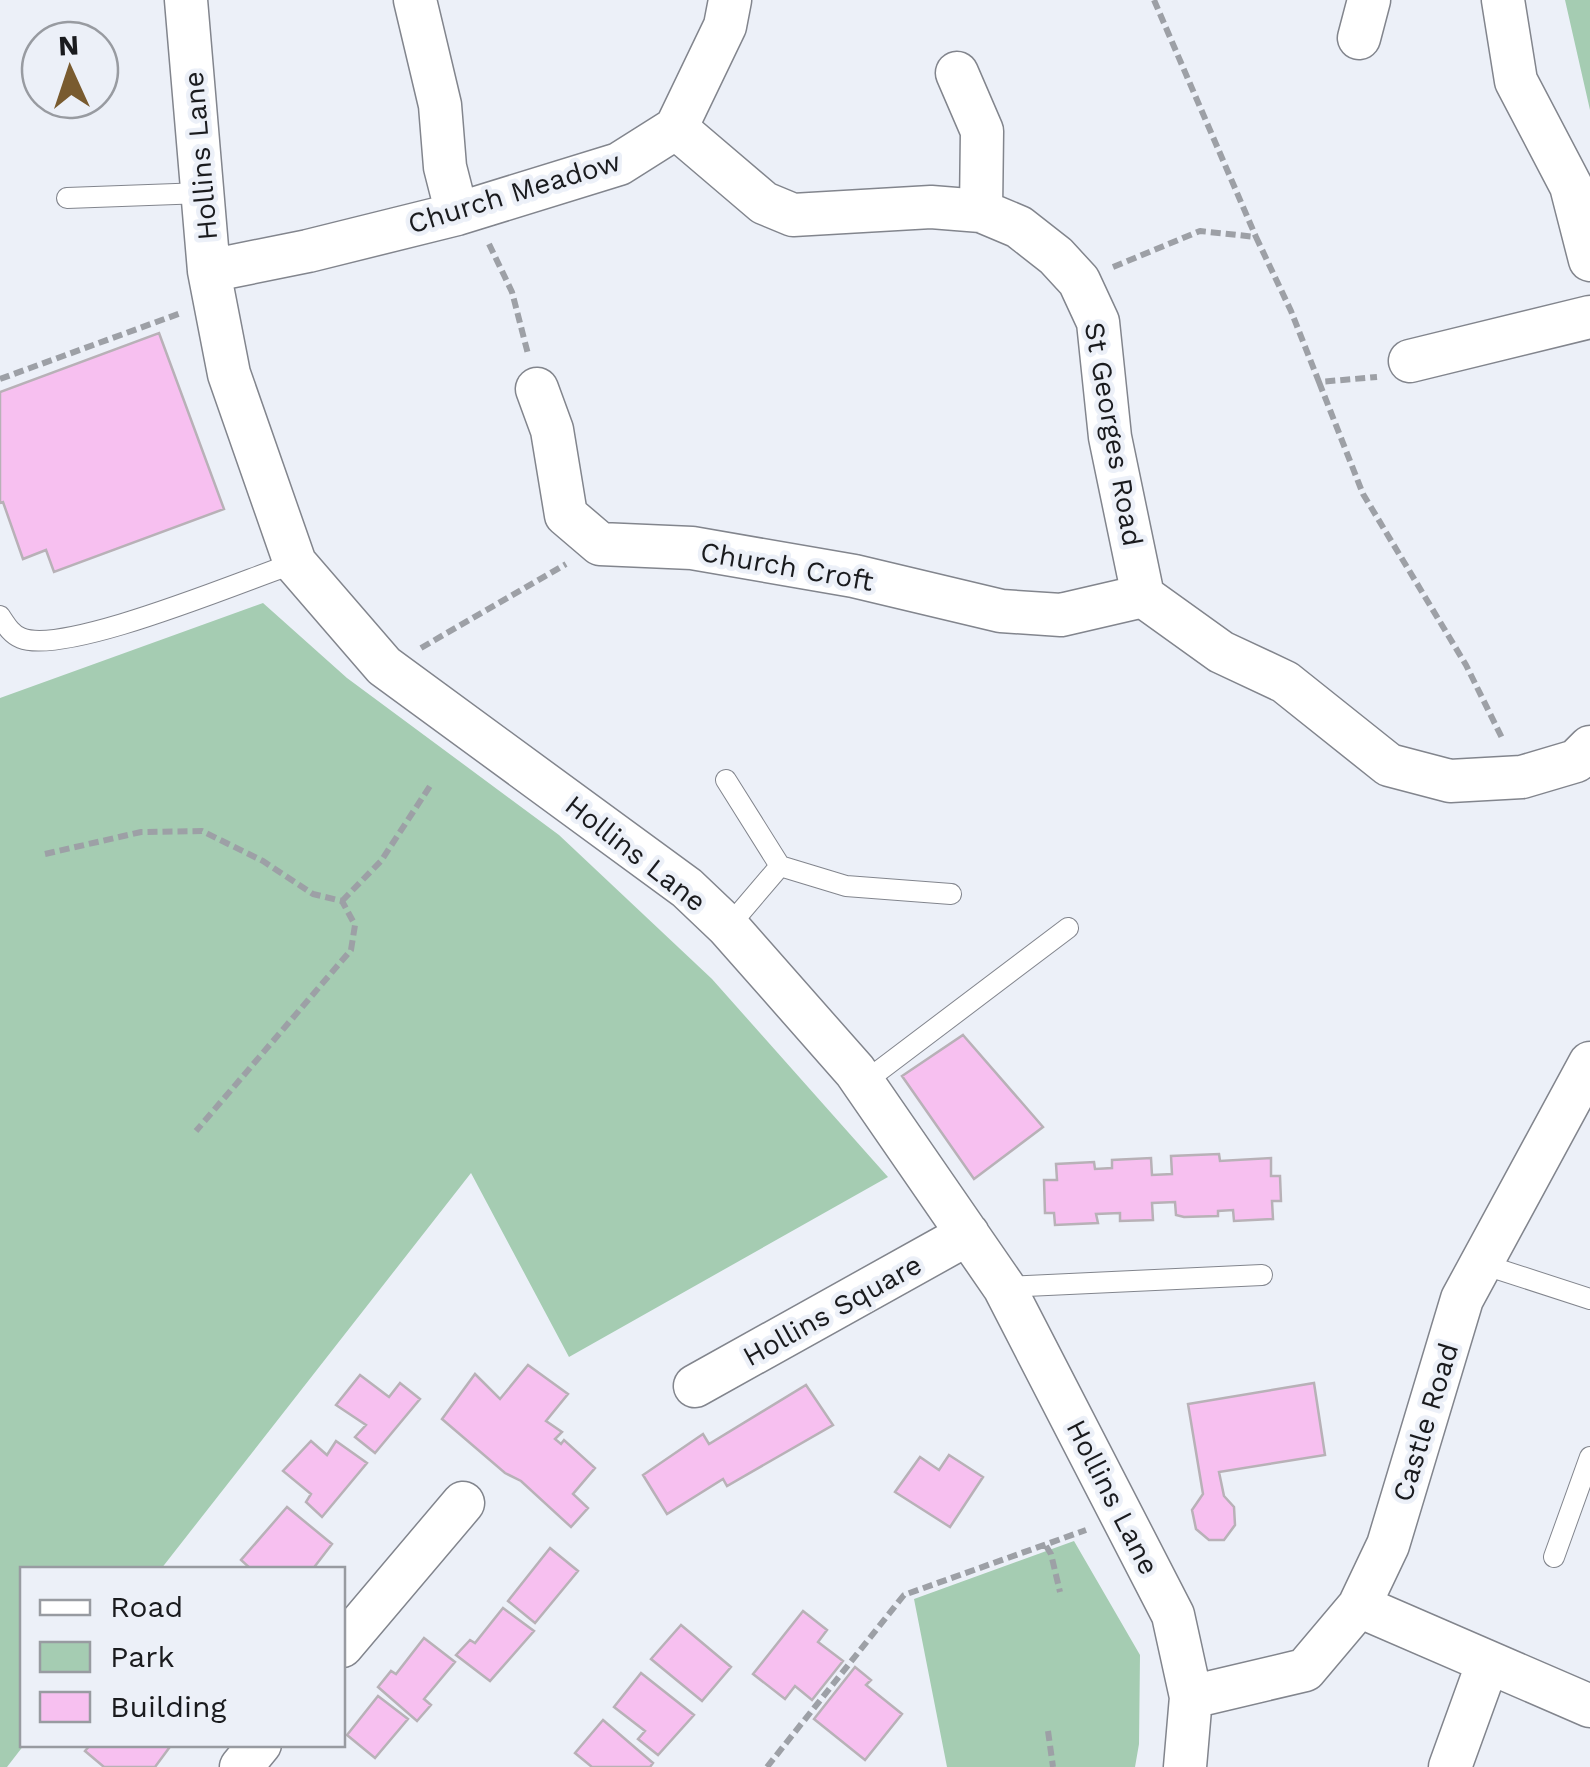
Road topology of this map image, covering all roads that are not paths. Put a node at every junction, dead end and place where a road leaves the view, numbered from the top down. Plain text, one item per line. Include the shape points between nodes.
1 (186, 0) edge
2 (415, 0) edge
3 (730, 0) edge
4 (1503, 0) edge
5 (957, 74) dead end
6 (676, 128) junction
7 (203, 193) junction
8 (67, 198) dead end
9 (981, 211) junction
10 (463, 212) junction
11 (1590, 260) edge
12 (212, 286) junction
13 (1590, 317) edge
14 (1410, 361) road end
15 (537, 389) road end
16 (295, 562) junction
17 (1143, 596) junction
18 (0, 616) edge
19 (1590, 747) edge
20 (726, 780) dead end
21 (780, 866) junction
22 (951, 894) dead end
23 (728, 927) junction
24 (1068, 928) dead end
25 (1590, 1063) edge
26 (863, 1082) junction
27 (968, 1234) junction
28 (1482, 1264) junction
29 (1262, 1274) dead end
30 (1004, 1288) junction
31 (1590, 1298) edge
32 (696, 1386) dead end
33 (1590, 1458) edge
34 (462, 1503) dead end
35 (1554, 1556) dead end
36 (1359, 1606) junction
37 (345, 1642) edge
38 (1488, 1662) junction
39 (1191, 1698) junction
40 (1590, 1706) edge
41 (258, 1747) edge
42 (241, 1767) edge
43 (1184, 1767) edge
44 (1450, 1767) edge

1 - 7 street, Hollins Lane
2 - 10 street via 440,106 445,167
3 - 6 street via 725,26
4 - 11 street via 1516,81 1572,186
5 - 9 street via 982,131
6 - 9 street, St Georges Road via 764,202 793,215 931,207
6 - 10 street, Church Meadow via 619,164
7 - 8 lane
7 - 12 street, Hollins Lane
9 - 17 street, St Georges Road via 1019,227 1056,256 1079,281 1098,322 1110,438
10 - 12 street, Church Meadow via 308,251
12 - 16 street, Hollins Lane via 229,374
13 - 14 street
15 - 17 street, Church Croft via 552,430 566,515 600,544 692,548 1001,611 1062,615
16 - 18 lane via 56,640 24,639
16 - 23 street, Hollins Lane via 384,666 687,888
17 - 19 street via 1221,652 1285,682 1389,765 1450,780 1522,777 1576,760
20 - 21 lane
21 - 22 lane via 846,886
21 - 23 lane
23 - 26 street, Hollins Lane
24 - 26 lane
25 - 28 street, Castle Road
26 - 27 street, Hollins Lane
27 - 30 street, Hollins Lane
27 - 32 street, Hollins Square
28 - 31 lane
28 - 36 street, Castle Road via 1462,1299 1388,1544
29 - 30 lane
30 - 39 street, Hollins Lane via 1174,1615
33 - 35 lane
34 - 37 street
36 - 38 street
36 - 39 street, Castle Road via 1305,1670
38 - 40 street
38 - 44 street
39 - 43 street, Hollins Lane
41 - 42 street

